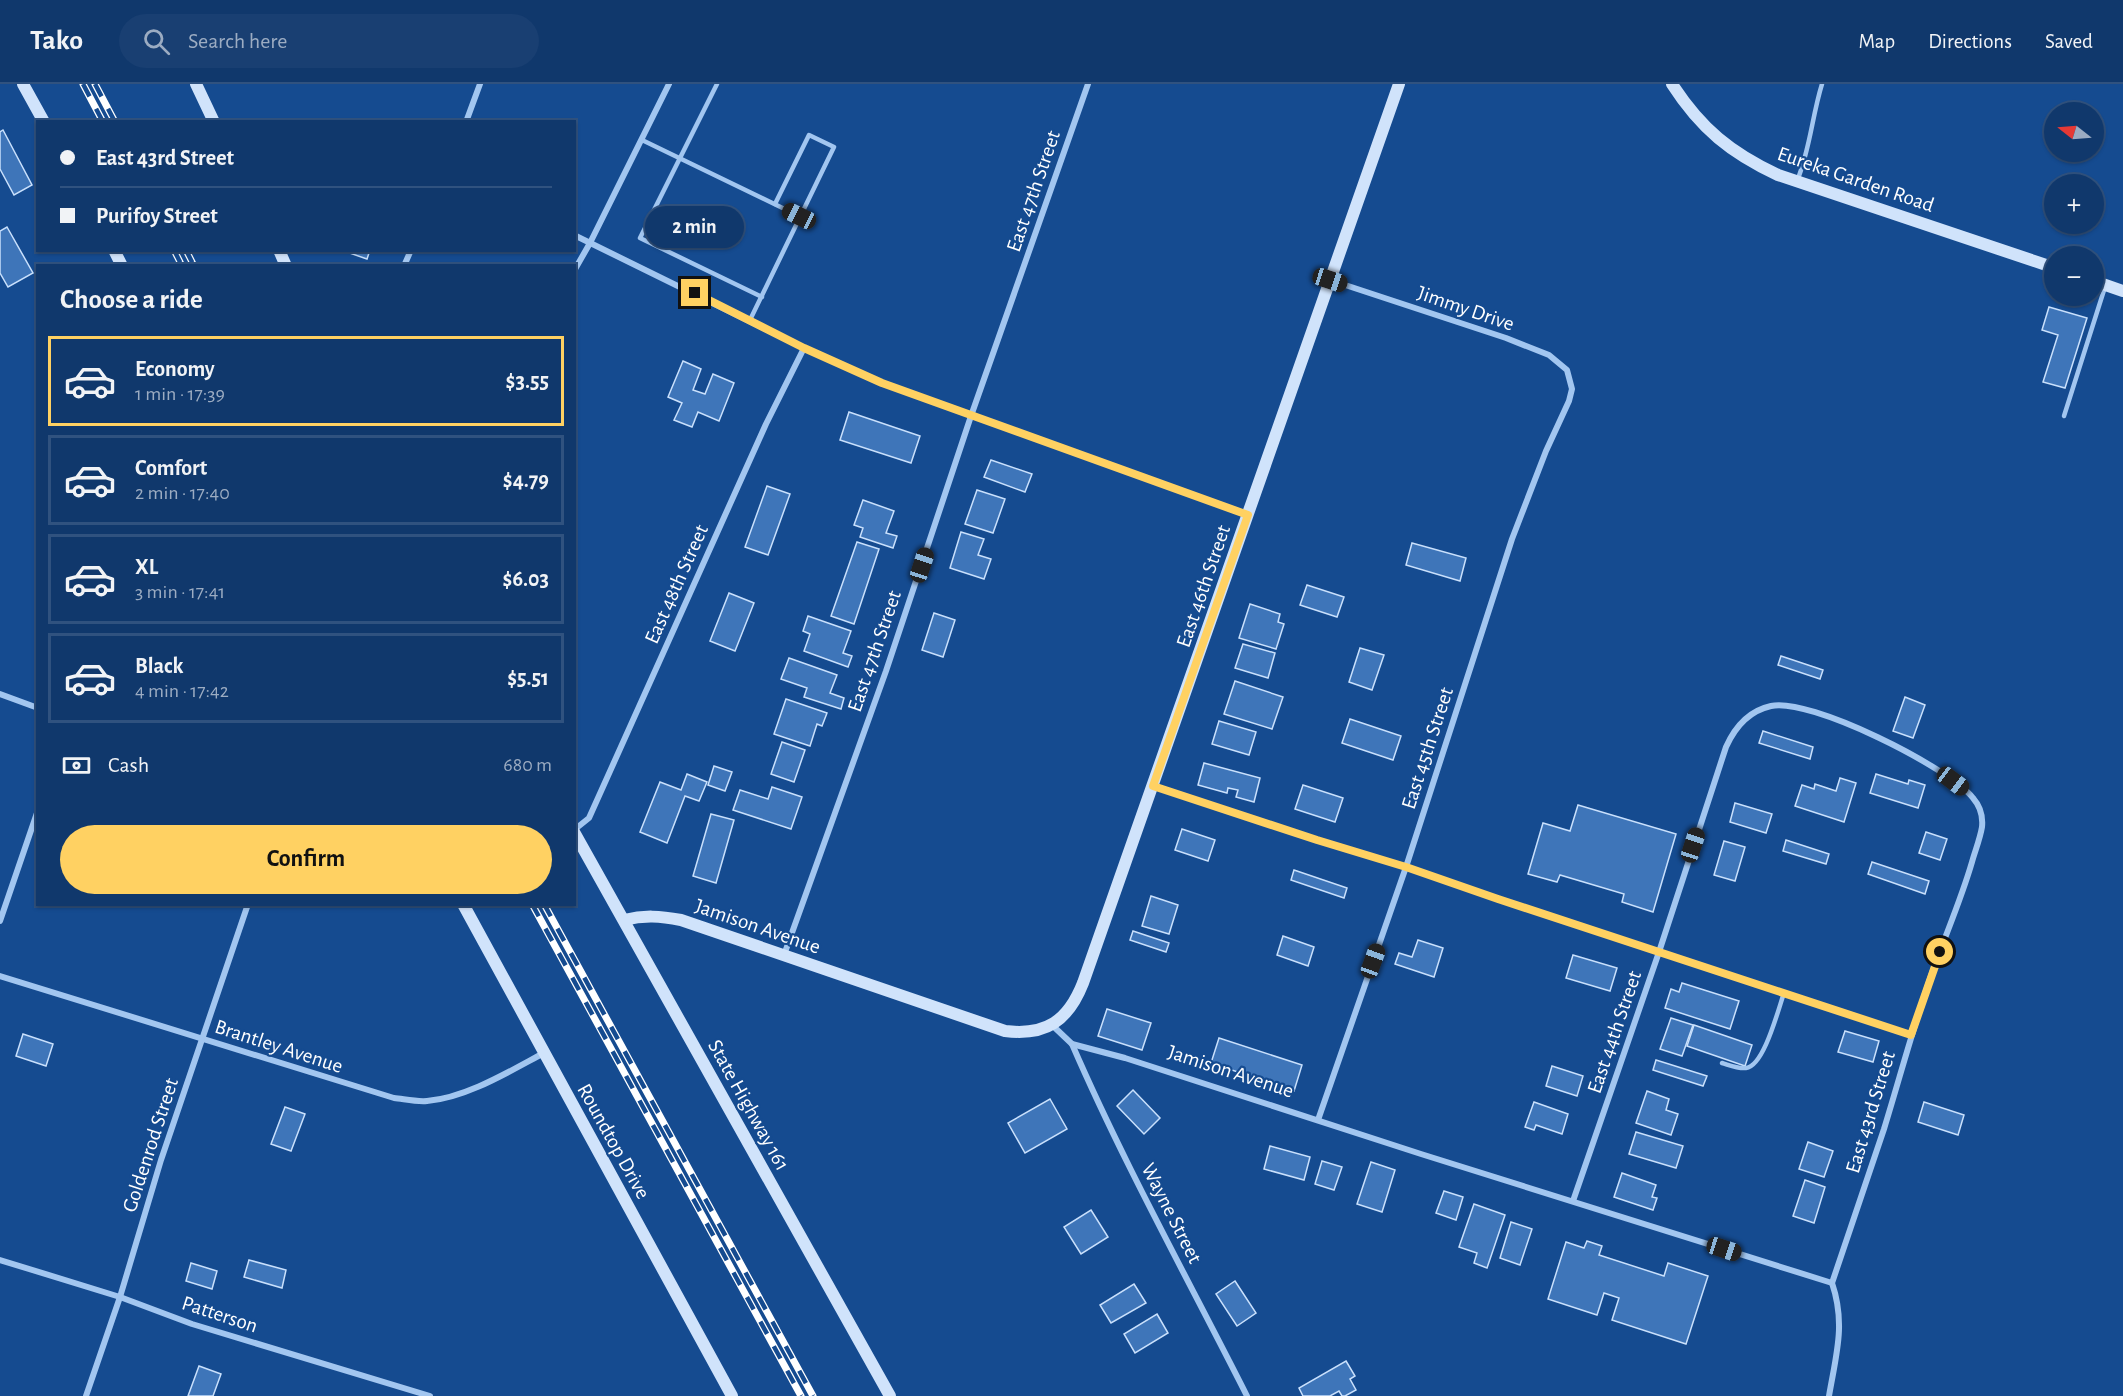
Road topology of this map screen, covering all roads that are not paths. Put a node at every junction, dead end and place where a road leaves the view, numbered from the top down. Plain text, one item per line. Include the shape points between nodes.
1 (23, 84) edge
2 (196, 84) edge
3 (480, 84) edge
4 (669, 84) edge
5 (717, 84) edge
6 (1088, 84) edge
7 (1399, 84) edge
8 (1672, 84) edge
9 (1822, 84) edge
10 (43, 120) edge
11 (213, 120) edge
12 (467, 120) edge
13 (642, 140) junction
14 (680, 158) junction
15 (1797, 181) junction
16 (776, 204) junction
17 (799, 216) junction
18 (576, 236) edge
19 (590, 243) junction
20 (2044, 264) edge
21 (576, 268) edge
22 (1330, 280) junction
23 (2104, 284) edge
24 (2123, 291) edge
25 (762, 297) junction
26 (2094, 306) edge
27 (750, 320) junction
28 (804, 348) junction
29 (1572, 388) joint
30 (971, 416) junction
31 (2064, 416) dead end
32 (1248, 515) junction
33 (0, 694) edge
34 (36, 707) edge
35 (1953, 781) joint
36 (1153, 786) junction
37 (36, 816) edge
38 (576, 829) edge
39 (576, 835) edge
40 (1406, 867) junction
41 (247, 906) edge
42 (464, 906) edge
43 (624, 920) junction
44 (0, 921) edge
45 (1659, 952) junction
46 (784, 956) junction
47 (0, 976) edge
48 (1784, 993) junction
49 (1052, 1025) junction
50 (1911, 1035) junction
51 (203, 1038) junction
52 (1072, 1044) junction
53 (544, 1053) junction
54 (1722, 1063) dead end
55 (1318, 1120) junction
56 (1573, 1201) junction
57 (0, 1260) edge
58 (1832, 1283) junction
59 (120, 1298) junction
60 (729, 1395) edge
61 (86, 1396) edge
62 (430, 1396) edge
63 (890, 1396) edge
64 (1247, 1396) edge
65 (1829, 1396) edge

1 - 10 street
2 - 11 street
3 - 12 street
4 - 13 street
5 - 14 lane
6 - 30 street, East 47th Street
7 - 22 street, East 46th Street
8 - 15 street, Eureka Garden Road via 1700,123 1724,144 1750,162
9 - 15 lane via 1808,152
13 - 14 lane
13 - 19 street
14 - 16 lane
14 - 25 lane via 640,238
15 - 20 street, Eureka Garden Road
16 - 17 lane
16 - 17 lane via 810,135 834,147
17 - 25 lane
18 - 19 street
19 - 21 street
19 - 27 street
22 - 29 street, Jimmy Drive via 1549,355 1567,370
22 - 32 street, East 46th Street
23 - 24 street
25 - 27 lane
26 - 31 lane
27 - 28 street
28 - 30 street via 882,383
28 - 38 street, East 48th Street via 589,818
29 - 40 street, East 45th Street via 1512,539
30 - 32 street
30 - 46 street, East 47th Street via 886,671
32 - 36 street, East 46th Street
33 - 34 street
35 - 45 street, East 44th Street via 1902,749 1824,716 1787,705 1756,711 1743,720 1726,747
35 - 50 street, East 43rd Street via 1972,796 1982,826 1962,896
36 - 40 street
36 - 49 street, East 46th Street via 1077,1000
37 - 44 street
39 - 43 street, State Highway 161
40 - 45 street
40 - 55 street, East 45th Street
41 - 51 street, Goldenrod Street
42 - 53 street, Roundtop Drive
43 - 46 street, Jamison Avenue via 658,916 681,920
43 - 63 street, State Highway 161
45 - 48 street
45 - 56 street, East 44th Street
46 - 49 street, Jamison Avenue via 1005,1031 1029,1032
47 - 51 street, Brantley Avenue
48 - 50 street
48 - 54 lane via 1756,1062 1744,1069
49 - 52 street, Jamison Avenue
50 - 58 street, East 43rd Street
51 - 53 street, Brantley Avenue via 364,1090 425,1101 464,1092
51 - 59 street, Goldenrod Street
52 - 55 street, Jamison Avenue
52 - 64 street, Wayne Street via 1145,1199
53 - 60 street, Roundtop Drive
55 - 56 street, Jamison Avenue
56 - 58 street, Jamison Avenue
57 - 59 street, Patterson
58 - 65 street via 1841,1319
59 - 61 street, Goldenrod Street
59 - 62 street, Patterson via 192,1324

